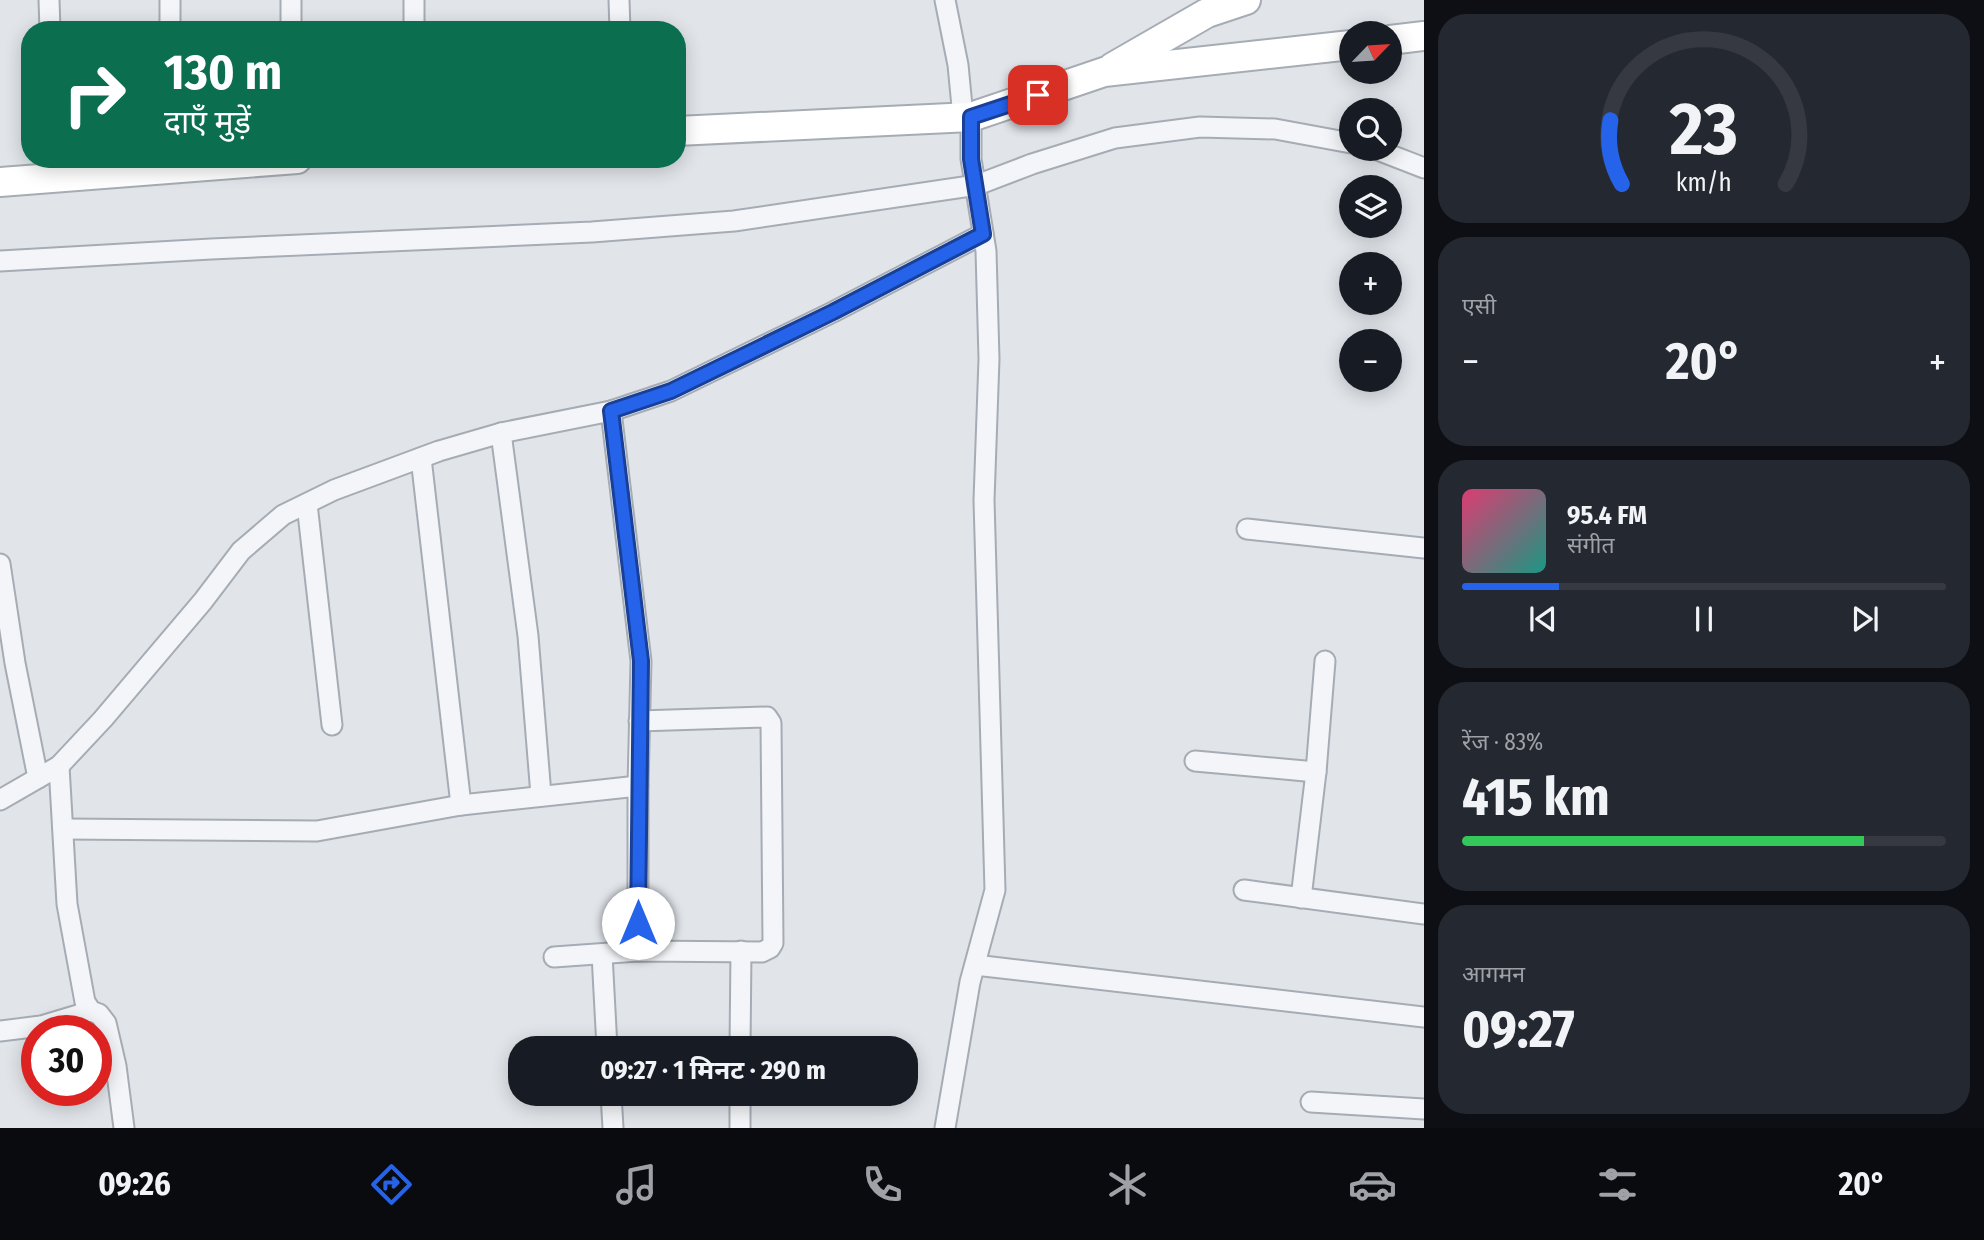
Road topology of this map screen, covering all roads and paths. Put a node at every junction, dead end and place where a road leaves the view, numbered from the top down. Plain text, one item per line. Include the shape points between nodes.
1 (49, 0) edge
2 (170, 0) edge
3 (291, 0) edge
4 (414, 0) edge
5 (619, 0) edge
6 (945, 0) edge
7 (1247, 0) edge
8 (50, 21) edge
9 (170, 21) edge
10 (291, 21) edge
11 (414, 21) edge
12 (620, 21) edge
13 (1424, 36) edge
14 (1402, 39) edge
15 (1339, 46) edge
16 (1104, 72) junction
17 (967, 117) junction
18 (686, 131) edge
19 (1339, 141) edge
20 (1402, 160) edge
21 (76, 168) edge
22 (52, 169) edge
23 (1424, 169) edge
24 (0, 182) edge
25 (977, 185) junction
26 (983, 234) junction
27 (0, 261) edge
28 (611, 411) junction
29 (502, 433) junction
30 (421, 458) junction
31 (307, 504) junction
32 (1247, 529) dead end
33 (1424, 548) edge
34 (0, 564) edge
35 (1325, 661) dead end
36 (639, 721) junction
37 (332, 725) dead end
38 (1195, 761) dead end
39 (59, 766) junction
40 (1316, 772) junction
41 (38, 778) junction
42 (638, 786) junction
43 (541, 795) junction
44 (0, 800) edge
45 (461, 805) junction
46 (62, 829) junction
47 (1244, 890) dead end
48 (1301, 898) junction
49 (1424, 914) edge
50 (638, 951) junction
51 (741, 951) junction
52 (602, 954) junction
53 (554, 957) dead end
54 (975, 965) junction
55 (91, 1011) junction
56 (1424, 1017) edge
57 (0, 1031) edge
58 (606, 1036) edge
59 (740, 1036) edge
60 (1311, 1102) dead end
61 (612, 1106) edge
62 (740, 1106) edge
63 (1424, 1109) edge
64 (124, 1128) edge
65 (613, 1128) edge
66 (740, 1128) edge
67 (945, 1128) edge

1 - 8 street
2 - 9 street
3 - 10 street
4 - 11 street
5 - 12 street
6 - 17 street
7 - 16 street via 1207,13
13 - 14 street
15 - 16 street
16 - 17 street
17 - 18 street
17 - 25 street
19 - 25 street via 1275,129 1200,127 1115,138
20 - 23 street
21 - 22 street
22 - 24 street
25 - 26 street
25 - 27 street via 734,221
26 - 28 street via 671,391
26 - 54 street via 989,359 984,500 995,890
28 - 29 street
28 - 36 street via 641,661
29 - 30 street
29 - 43 street via 528,636
30 - 31 street
30 - 45 street
31 - 37 street
31 - 39 street via 283,515 241,551 186,622
32 - 33 street
34 - 41 street
35 - 40 street
36 - 42 street
36 - 51 street via 767,717 771,723 773,943 762,952
38 - 40 street
39 - 41 street
39 - 46 street
40 - 48 street
41 - 44 street
42 - 43 street
42 - 50 street
43 - 45 street
45 - 46 street via 317,831
46 - 55 street via 67,904 85,1002
47 - 48 street
48 - 49 street
50 - 51 street
50 - 52 street
51 - 59 street
52 - 53 street
52 - 58 street
54 - 56 street
54 - 67 street
55 - 57 street via 41,1026
55 - 64 street via 106,1023
60 - 63 street
61 - 65 street
62 - 66 street

